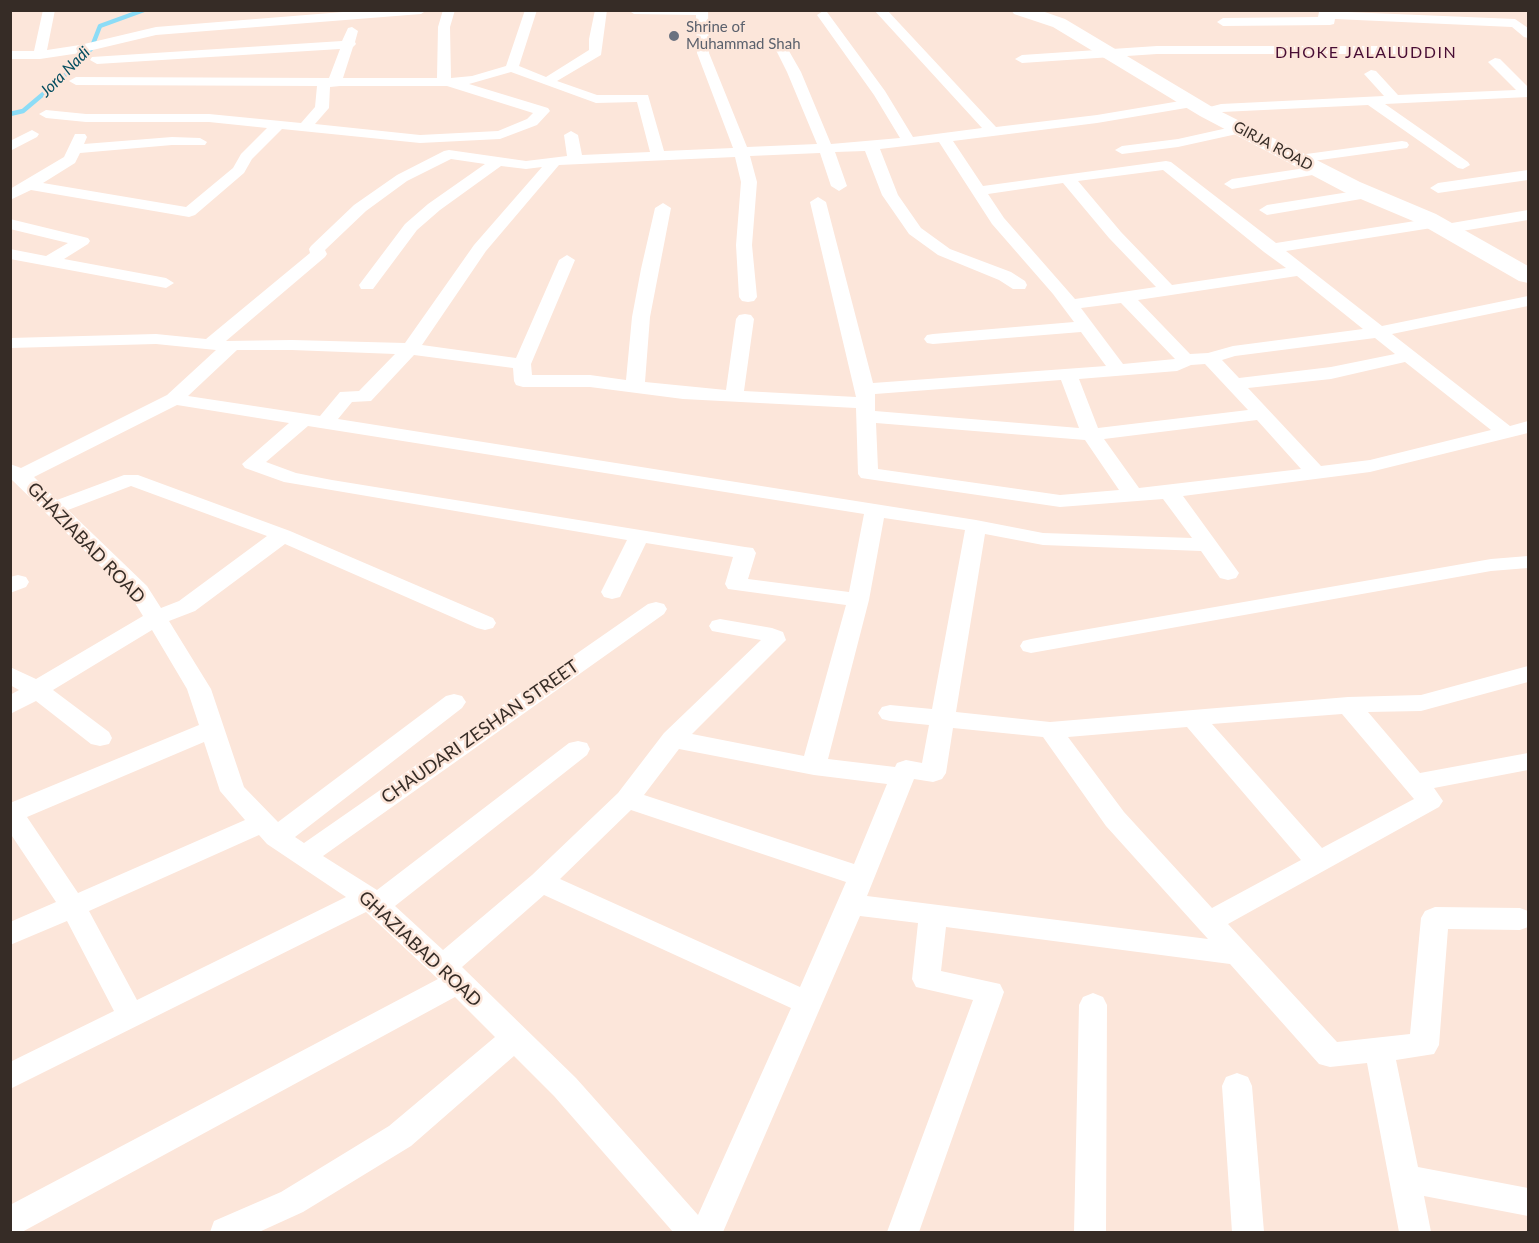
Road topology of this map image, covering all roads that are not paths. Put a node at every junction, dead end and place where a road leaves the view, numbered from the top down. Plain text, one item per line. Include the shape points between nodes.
1 (49, 10) edge
2 (421, 10) edge
3 (449, 10) edge
4 (531, 10) edge
5 (601, 10) edge
6 (634, 10) edge
7 (880, 10) edge
8 (1020, 10) edge
9 (702, 11) edge
10 (1320, 13) edge
11 (297, 15) edge
12 (356, 15) junction
13 (823, 15) dead end
14 (1223, 22) dead end
15 (1528, 34) edge
16 (350, 44) junction
17 (779, 44) dead end
18 (1414, 50) dead end
19 (1109, 54) junction
20 (10, 55) edge
21 (39, 55) junction
22 (168, 56) junction
23 (1022, 58) dead end
24 (97, 60) dead end
25 (1495, 62) dead end
26 (512, 68) junction
27 (1371, 74) dead end
28 (76, 81) dead end
29 (95, 81) junction
30 (160, 81) junction
31 (446, 82) junction
32 (546, 82) junction
33 (329, 84) junction
34 (1528, 93) edge
35 (1395, 100) junction
36 (1371, 101) junction
37 (1200, 107) junction
38 (152, 108) junction
39 (46, 114) dead end
40 (69, 117) junction
41 (86, 118) junction
42 (278, 125) junction
43 (304, 128) junction
44 (1241, 129) junction
45 (993, 132) junction
46 (32, 134) dead end
47 (571, 135) dead end
48 (944, 138) junction
49 (200, 142) dead end
50 (909, 142) junction
51 (1402, 145) dead end
52 (871, 146) junction
53 (10, 147) edge
54 (826, 148) junction
55 (76, 149) junction
56 (1122, 150) dead end
57 (741, 151) junction
58 (658, 155) junction
59 (1299, 159) junction
60 (575, 160) junction
61 (498, 161) junction
62 (555, 161) junction
63 (1463, 165) dead end
64 (1319, 170) junction
65 (1528, 175) edge
66 (1068, 178) junction
67 (1232, 184) dead end
68 (28, 185) junction
69 (839, 186) dead end
70 (1438, 188) dead end
71 (978, 190) junction
72 (1368, 194) junction
73 (10, 196) edge
74 (818, 202) dead end
75 (663, 208) dead end
76 (1268, 210) dead end
77 (1528, 214) edge
78 (10, 224) edge
79 (1439, 226) junction
80 (1270, 249) junction
81 (10, 254) edge
82 (567, 260) dead end
83 (49, 261) junction
84 (1298, 271) junction
85 (1528, 276) edge
86 (166, 283) dead end
87 (367, 285) dead end
88 (1019, 285) dead end
89 (1167, 289) junction
90 (1124, 296) junction
91 (748, 297) dead end
92 (1528, 301) edge
93 (1070, 305) junction
94 (745, 319) dead end
95 (1086, 326) junction
96 (1377, 332) junction
97 (933, 339) dead end
98 (10, 344) edge
99 (210, 345) junction
100 (232, 345) junction
101 (410, 349) junction
102 (1408, 356) junction
103 (1210, 358) junction
104 (1186, 360) junction
105 (522, 364) junction
106 (1118, 370) junction
107 (1068, 374) junction
108 (1233, 384) junction
109 (635, 386) junction
110 (734, 396) junction
111 (174, 399) junction
112 (865, 403) junction
113 (1262, 414) junction
114 (304, 420) junction
115 (325, 423) junction
116 (1528, 427) edge
117 (1507, 433) junction
118 (1091, 435) junction
119 (16, 473) edge
120 (1316, 473) junction
121 (1169, 492) junction
122 (1133, 495) junction
123 (54, 508) junction
124 (875, 511) junction
125 (976, 526) junction
126 (283, 536) junction
127 (639, 537) junction
128 (1208, 545) junction
129 (1528, 561) edge
130 (1228, 573) dead end
131 (612, 592) dead end
132 (858, 600) junction
133 (656, 609) dead end
134 (156, 618) junction
135 (484, 623) dead end
136 (720, 626) dead end
137 (1030, 646) dead end
138 (1528, 674) edge
139 (10, 675) edge
140 (37, 690) junction
141 (454, 702) dead end
142 (1348, 705) junction
143 (10, 706) edge
144 (890, 713) dead end
145 (1193, 718) junction
146 (942, 720) junction
147 (212, 729) junction
148 (1050, 729) junction
149 (100, 738) dead end
150 (673, 739) junction
151 (578, 749) dead end
152 (1528, 762) edge
153 (814, 766) junction
154 (902, 777) junction
155 (1414, 783) junction
156 (627, 799) junction
157 (11, 812) edge
158 (269, 830) junction
159 (304, 856) junction
160 (1318, 862) junction
161 (861, 877) junction
162 (541, 882) junction
163 (373, 902) junction
164 (850, 904) junction
165 (73, 907) junction
166 (933, 915) junction
167 (1520, 918) dead end
168 (1209, 922) junction
169 (10, 934) edge
170 (1238, 954) junction
171 (450, 975) junction
172 (807, 1003) junction
173 (1093, 1005) dead end
174 (131, 1016) junction
175 (515, 1038) junction
176 (1379, 1050) junction
177 (10, 1076) edge
178 (1236, 1086) dead end
179 (1404, 1179) junction
180 (1528, 1202) edge
181 (10, 1222) edge
182 (226, 1233) edge
183 (693, 1233) edge
184 (707, 1233) edge
185 (903, 1233) edge
186 (1090, 1233) edge
187 (1248, 1233) edge
188 (1415, 1233) edge

1 - 21 street
2 - 12 street
3 - 31 street via 444,27
4 - 26 street
5 - 32 street via 595,39 597,52
6 - 9 street
7 - 45 street
8 - 19 main road, GIRJA ROAD via 1059,23
9 - 57 street via 703,53
10 - 14 street via 1330,21
10 - 15 street via 1515,23
11 - 12 street
11 - 21 street via 156,31
12 - 16 street
13 - 50 street
16 - 22 street
16 - 33 street
17 - 54 street
18 - 19 street via 1157,50
19 - 23 street
19 - 37 main road, GIRJA ROAD
20 - 21 street
22 - 24 street
22 - 30 street
25 - 34 street
26 - 31 street via 473,80
26 - 32 street
27 - 35 street
28 - 29 street
29 - 30 street
29 - 40 street
30 - 33 street
30 - 38 street
31 - 33 street
31 - 43 street via 543,111 532,122 495,135 420,139
32 - 58 street via 596,99 643,98
33 - 43 street via 322,108
34 - 35 street
35 - 36 street
36 - 37 street
36 - 63 street
37 - 44 main road, GIRJA ROAD
37 - 45 street
38 - 41 street
38 - 42 street via 193,117
39 - 40 street
40 - 41 street
41 - 55 street
42 - 43 street
42 - 68 street via 239,170 189,212
44 - 56 street
44 - 59 main road, GIRJA ROAD
45 - 48 street
46 - 53 street
47 - 60 street
48 - 50 street
48 - 71 street
49 - 55 street
50 - 52 street
51 - 59 street
52 - 54 street
52 - 88 street via 890,195 915,231 944,252
54 - 57 street
54 - 69 street
55 - 68 street via 69,159
57 - 58 street
57 - 91 street via 749,182 744,245
58 - 60 street
59 - 64 main road, GIRJA ROAD
60 - 62 street
61 - 62 street via 526,165
61 - 87 street via 411,227
61 - 99 street via 449,154 402,178 360,208 317,249 319,254
62 - 101 street via 480,248
64 - 67 street
64 - 72 main road, GIRJA ROAD
65 - 70 street
66 - 71 street
66 - 80 street via 1166,165
66 - 89 street
68 - 73 street
71 - 93 street via 998,221
72 - 76 street
72 - 79 main road, GIRJA ROAD
74 - 112 street
75 - 109 street via 641,317
77 - 79 street
78 - 83 street via 82,241
79 - 80 street
79 - 85 main road, GIRJA ROAD
80 - 84 street
81 - 83 street
82 - 105 street
83 - 86 street
84 - 89 street
84 - 96 street
89 - 90 street
90 - 93 street
90 - 104 street
92 - 96 street
93 - 95 street
94 - 110 street
95 - 97 street
95 - 106 street
96 - 102 street
96 - 103 street via 1233,351
98 - 99 street via 156,339
99 - 100 street
100 - 101 street
100 - 111 street
101 - 105 street
101 - 115 street via 364,397 347,396
102 - 108 street via 1331,373
102 - 117 street
103 - 104 street
103 - 108 street
104 - 106 street via 1177,366
105 - 109 street via 523,381
106 - 107 street
107 - 112 street
107 - 118 street
108 - 113 street
109 - 110 street
110 - 112 street
111 - 114 street
111 - 119 street
112 - 118 street
112 - 122 street via 868,474 1060,501
113 - 118 street
113 - 120 street
114 - 115 street
114 - 127 street via 252,464 322,484
115 - 124 street
116 - 117 street
117 - 120 street via 1370,466
118 - 122 street
119 - 123 street, GHAZIABAD ROAD
120 - 121 street
121 - 122 street
121 - 128 street
123 - 126 street via 130,479
123 - 134 street, GHAZIABAD ROAD via 139,591
124 - 125 street
124 - 132 street
125 - 128 street via 1043,538
125 - 146 street
126 - 134 street via 187,606
126 - 135 street
127 - 131 street
127 - 132 street via 745,553 736,584
128 - 130 street
129 - 137 street
132 - 153 street
133 - 159 street, CHAUDARI ZESHAN STREET
134 - 140 street
134 - 147 street, GHAZIABAD ROAD via 199,689
136 - 150 street via 772,635 775,640
138 - 142 street via 1421,703
139 - 140 street
140 - 143 street
140 - 149 street
141 - 158 street
142 - 145 street
142 - 155 street
144 - 146 street
145 - 148 street
145 - 160 street
146 - 148 street
146 - 154 street via 933,773 906,769
147 - 157 street
147 - 158 street, GHAZIABAD ROAD via 233,791
148 - 168 street via 1115,819
150 - 153 street
150 - 156 street
151 - 163 street
152 - 155 street
153 - 154 street
154 - 161 street
155 - 160 street via 1430,801
156 - 161 street
156 - 162 street
157 - 165 street
158 - 159 street, GHAZIABAD ROAD
158 - 165 street
159 - 163 street, GHAZIABAD ROAD
160 - 168 street
161 - 164 street
162 - 171 street
162 - 172 street
163 - 171 street, GHAZIABAD ROAD
163 - 174 street
164 - 166 street
164 - 172 street
165 - 169 street
165 - 174 street
166 - 170 street
166 - 185 street via 926,979 990,992
167 - 176 street via 1435,918 1424,1046
168 - 170 street
170 - 176 street via 1330,1055
171 - 175 street, GHAZIABAD ROAD
171 - 181 street
172 - 184 street
173 - 186 street
174 - 177 street
175 - 182 street via 400,1136 292,1202
175 - 183 street, GHAZIABAD ROAD via 565,1087
176 - 179 street
178 - 187 street
179 - 180 street
179 - 188 street

